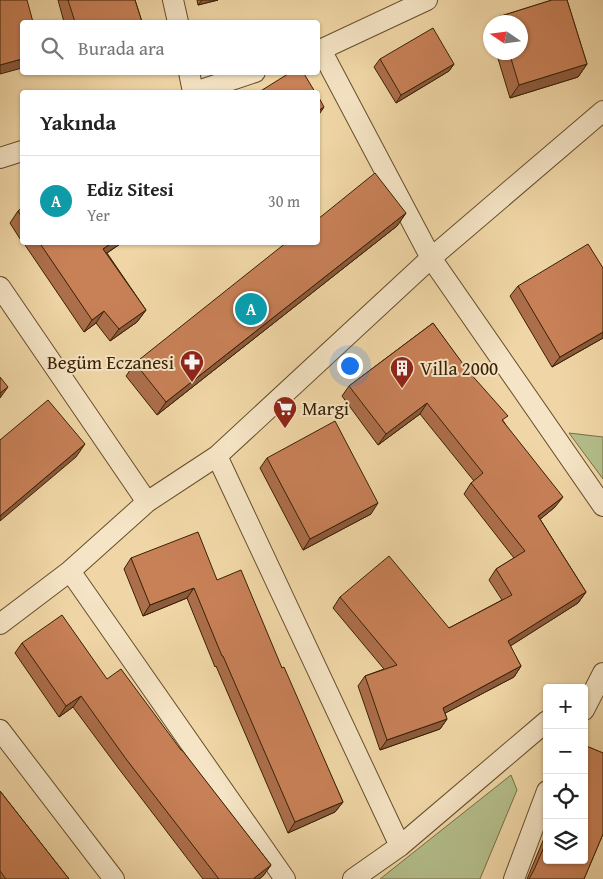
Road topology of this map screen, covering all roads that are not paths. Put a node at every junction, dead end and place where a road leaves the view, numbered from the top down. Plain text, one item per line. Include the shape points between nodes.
1 (173, 0) edge
2 (427, 0) edge
3 (178, 20) edge
4 (320, 51) edge
5 (320, 53) edge
6 (190, 75) edge
7 (246, 75) edge
8 (194, 90) edge
9 (200, 90) edge
10 (603, 111) edge
11 (20, 152) edge
12 (0, 158) edge
13 (431, 258) junction
14 (0, 287) edge
15 (217, 456) junction
16 (147, 502) junction
17 (603, 506) edge
18 (70, 571) junction
19 (0, 624) edge
20 (603, 673) edge
21 (588, 686) edge
22 (588, 702) edge
23 (543, 724) edge
24 (0, 730) edge
25 (543, 802) edge
26 (400, 846) junction
27 (114, 879) edge
28 (284, 879) edge
29 (352, 879) edge
30 (514, 879) edge

1 - 3 street
2 - 4 street
5 - 13 street
6 - 8 street
7 - 9 street
10 - 13 street
11 - 12 street
13 - 15 street
13 - 17 street
14 - 16 street
15 - 16 street
15 - 26 street
16 - 18 street
18 - 19 street
18 - 28 street
20 - 21 street
20 - 22 street
23 - 26 street
24 - 27 street
25 - 30 street
26 - 29 street

